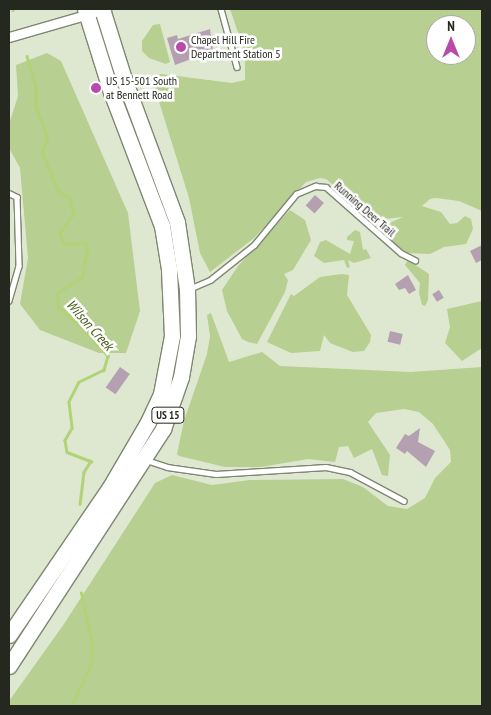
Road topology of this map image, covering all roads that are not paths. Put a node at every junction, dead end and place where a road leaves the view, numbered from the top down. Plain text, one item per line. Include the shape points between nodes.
1 (104, 9) edge
2 (221, 9) edge
3 (86, 11) edge
4 (9, 37) edge
5 (237, 67) dead end
6 (9, 193) edge
7 (415, 260) dead end
8 (187, 289) junction
9 (9, 301) edge
10 (145, 460) junction
11 (404, 501) dead end
12 (9, 635) edge
13 (9, 666) edge

1 - 3 street
1 - 8 highway, US 15 via 124,79 177,222
2 - 5 lane
3 - 4 street
3 - 12 highway, US 15 via 111,92 162,226 169,269 172,336 161,394 144,431
6 - 9 lane via 17,197 19,266
7 - 8 lane, Running Deer Trail via 386,241 326,187 315,186 296,194 254,245 201,286
8 - 10 highway, US 15 via 188,336 181,377 163,429
10 - 11 lane via 167,467 216,474 326,467 350,472
10 - 13 highway, US 15

